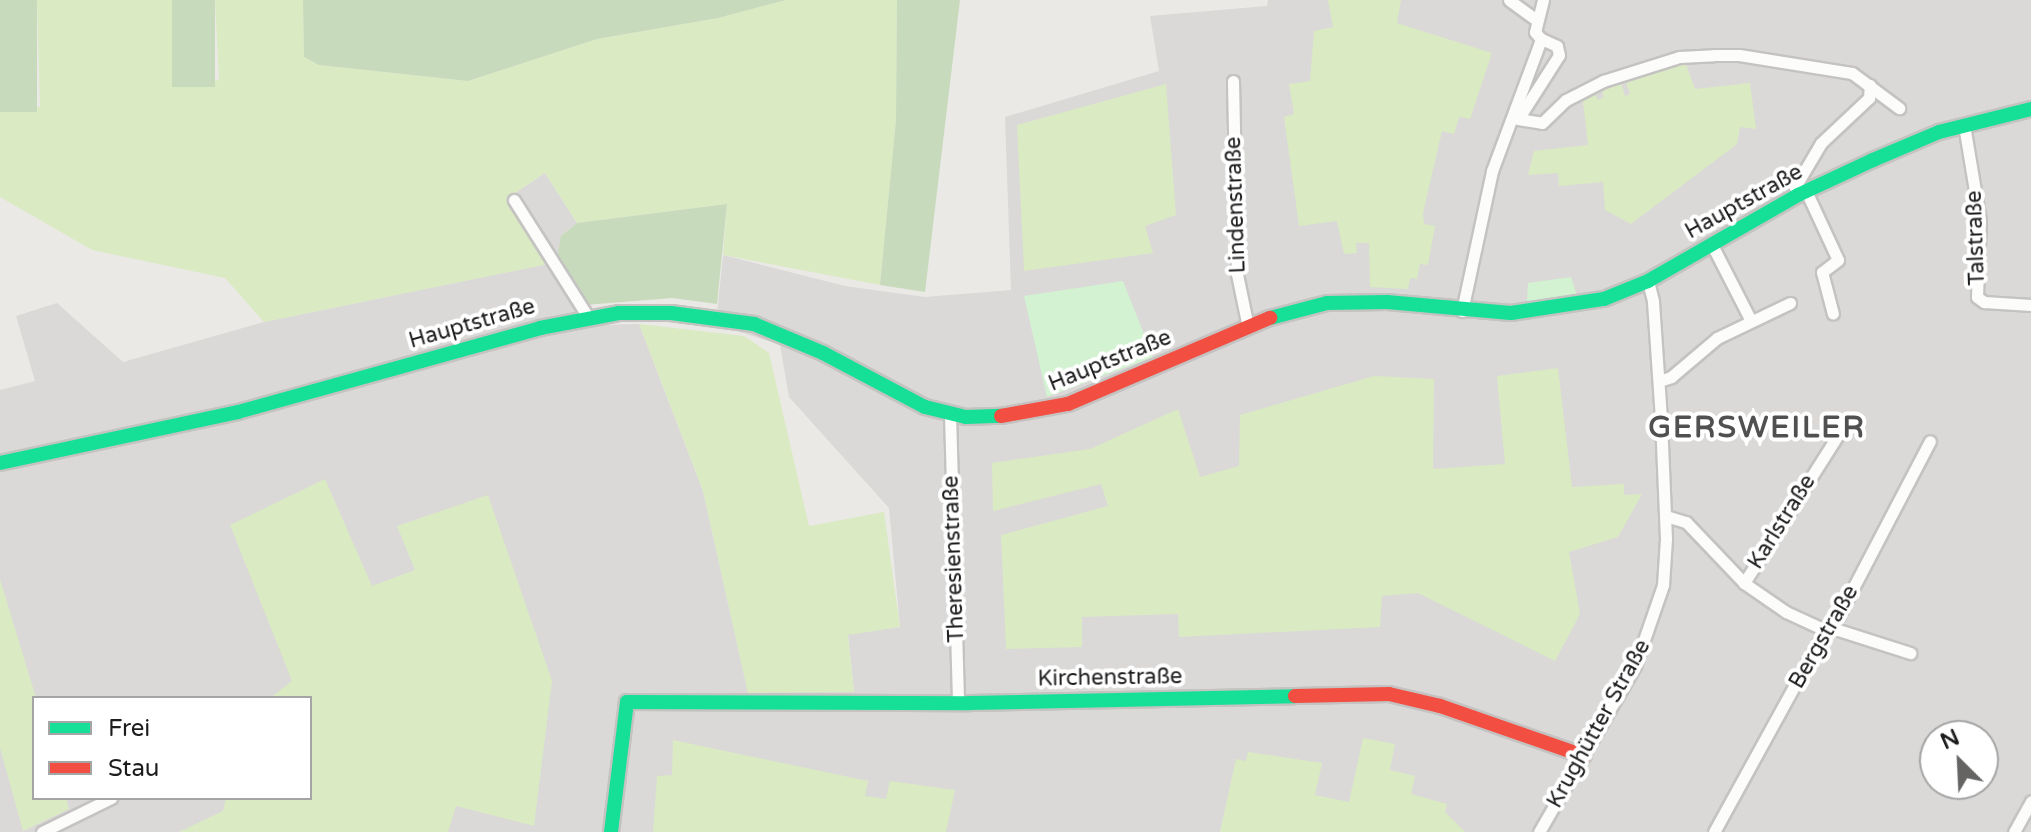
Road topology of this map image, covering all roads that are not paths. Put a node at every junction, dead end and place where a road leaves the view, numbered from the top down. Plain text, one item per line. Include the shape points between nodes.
1 (1509, 0) edge
2 (1543, 0) edge
3 (1537, 20) junction
4 (1541, 39) junction
5 (1233, 81) dead end
6 (1870, 85) junction
7 (1899, 108) dead end
8 (2031, 109) edge
9 (1516, 120) junction
10 (1964, 125) junction
11 (1802, 193) junction
12 (514, 200) dead end
13 (1712, 245) junction
14 (1648, 281) junction
15 (1790, 303) dead end
16 (2031, 305) edge
17 (1462, 311) junction
18 (1833, 314) dead end
19 (588, 317) junction
20 (1751, 321) junction
21 (1248, 327) junction
22 (1659, 381) junction
23 (950, 414) junction
24 (1847, 421) dead end
25 (1930, 441) dead end
26 (0, 463) edge
27 (1666, 516) junction
28 (1744, 583) junction
29 (1825, 630) junction
30 (1910, 653) dead end
31 (958, 703) junction
32 (1584, 756) junction
33 (107, 800) edge
34 (2031, 801) edge
35 (42, 832) edge
36 (611, 832) edge
37 (1539, 832) edge
38 (1714, 832) edge
39 (2014, 832) edge

1 - 3 street
2 - 3 street
3 - 4 street via 1535,32
4 - 9 street
4 - 9 street via 1557,46 1559,55
5 - 21 street, Lindenstraße via 1237,274
6 - 7 street
6 - 9 street via 1852,73 1778,60 1679,57 1579,91 1542,123
6 - 11 street via 1869,98 1821,143 1795,187
8 - 10 main road, Hauptstraße
9 - 17 street via 1492,171
10 - 11 main road, Hauptstraße
10 - 16 street, Talstraße via 1980,221 1977,297
11 - 13 main road, Hauptstraße
11 - 18 street via 1838,260 1822,272
12 - 19 street
13 - 14 main road, Hauptstraße
13 - 20 street
14 - 17 main road, Hauptstraße via 1563,308
14 - 22 street, Krughütter Straße
15 - 20 street
17 - 21 main road, Hauptstraße via 1387,302 1327,303
19 - 23 main road, Hauptstraße via 671,313 754,324 823,353 906,399
19 - 26 main road, Hauptstraße via 238,412
20 - 22 street via 1717,338
21 - 23 main road, Hauptstraße via 1068,404 997,418
22 - 27 street, Krughütter Straße
23 - 31 street, Theresienstraße
24 - 28 street, Karlstraße
25 - 29 street, Bergstraße via 1839,615
27 - 28 street via 1686,522
27 - 32 street, Krughütter Straße via 1663,585 1652,627
28 - 29 street via 1786,612
29 - 30 street
29 - 38 street, Bergstraße
31 - 32 main road, Kirchenstraße via 1389,694 1440,706
31 - 36 main road, Kirchenstraße via 627,702
32 - 37 street, Krughütter Straße
33 - 35 street
34 - 39 street

